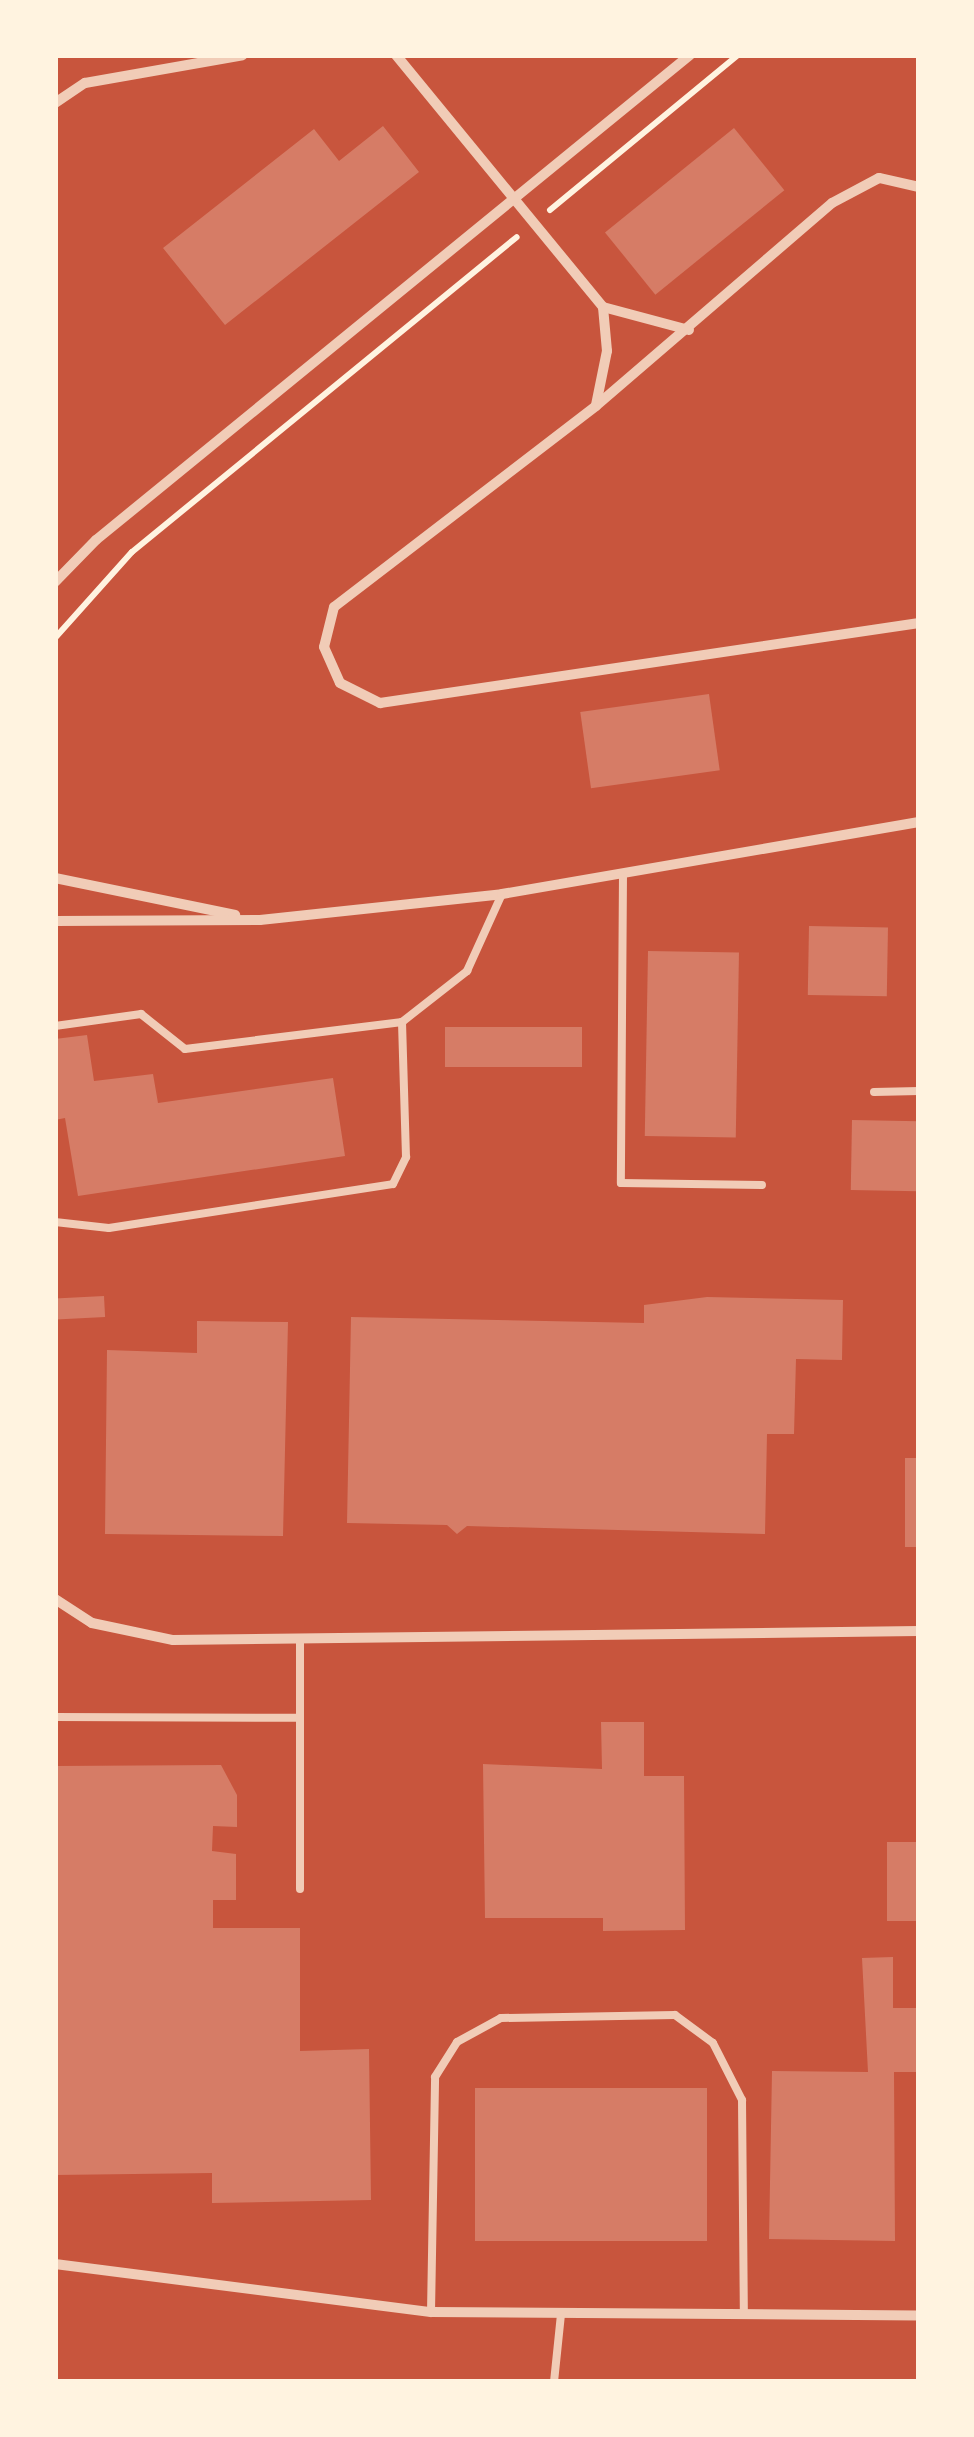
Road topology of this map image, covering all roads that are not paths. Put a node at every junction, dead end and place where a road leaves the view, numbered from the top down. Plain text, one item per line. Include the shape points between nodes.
1 (243, 55) edge
2 (396, 55) edge
3 (690, 55) edge
4 (55, 103) edge
5 (919, 187) edge
6 (515, 199) junction
7 (603, 307) junction
8 (689, 330) junction
9 (596, 406) junction
10 (55, 582) edge
11 (919, 623) edge
12 (919, 822) edge
13 (623, 874) junction
14 (55, 878) edge
15 (502, 894) junction
16 (260, 920) junction
17 (55, 921) edge
18 (402, 1022) junction
19 (55, 1026) edge
20 (919, 1091) edge
21 (874, 1092) dead end
22 (762, 1185) dead end
23 (55, 1222) edge
24 (55, 1598) edge
25 (919, 1630) edge
26 (300, 1638) junction
27 (55, 1717) edge
28 (300, 1718) junction
29 (300, 1889) dead end
30 (55, 2264) edge
31 (431, 2312) junction
32 (561, 2314) junction
33 (919, 2315) edge
34 (744, 2316) junction
35 (554, 2382) edge

1 - 4 street via 85,83
2 - 6 street
3 - 6 street
5 - 8 street via 879,178 832,204
6 - 7 street
6 - 10 street via 96,540
7 - 8 street
7 - 9 street via 606,351
8 - 9 street
9 - 11 street via 334,607 324,647 340,684 380,703
12 - 13 street
13 - 15 street
13 - 22 lane via 622,1183
14 - 16 street
15 - 16 street
15 - 18 lane via 467,971
16 - 17 street
18 - 19 lane via 186,1050 141,1014
18 - 23 lane via 406,1158 393,1184 109,1228
20 - 21 lane
24 - 26 street via 92,1623 174,1640
25 - 26 street
26 - 28 lane
27 - 28 lane
28 - 29 lane
30 - 31 street
31 - 32 street
31 - 34 lane via 436,2076 457,2042 501,2018 675,2015 714,2043 742,2100
32 - 34 street
32 - 35 lane
33 - 34 street

